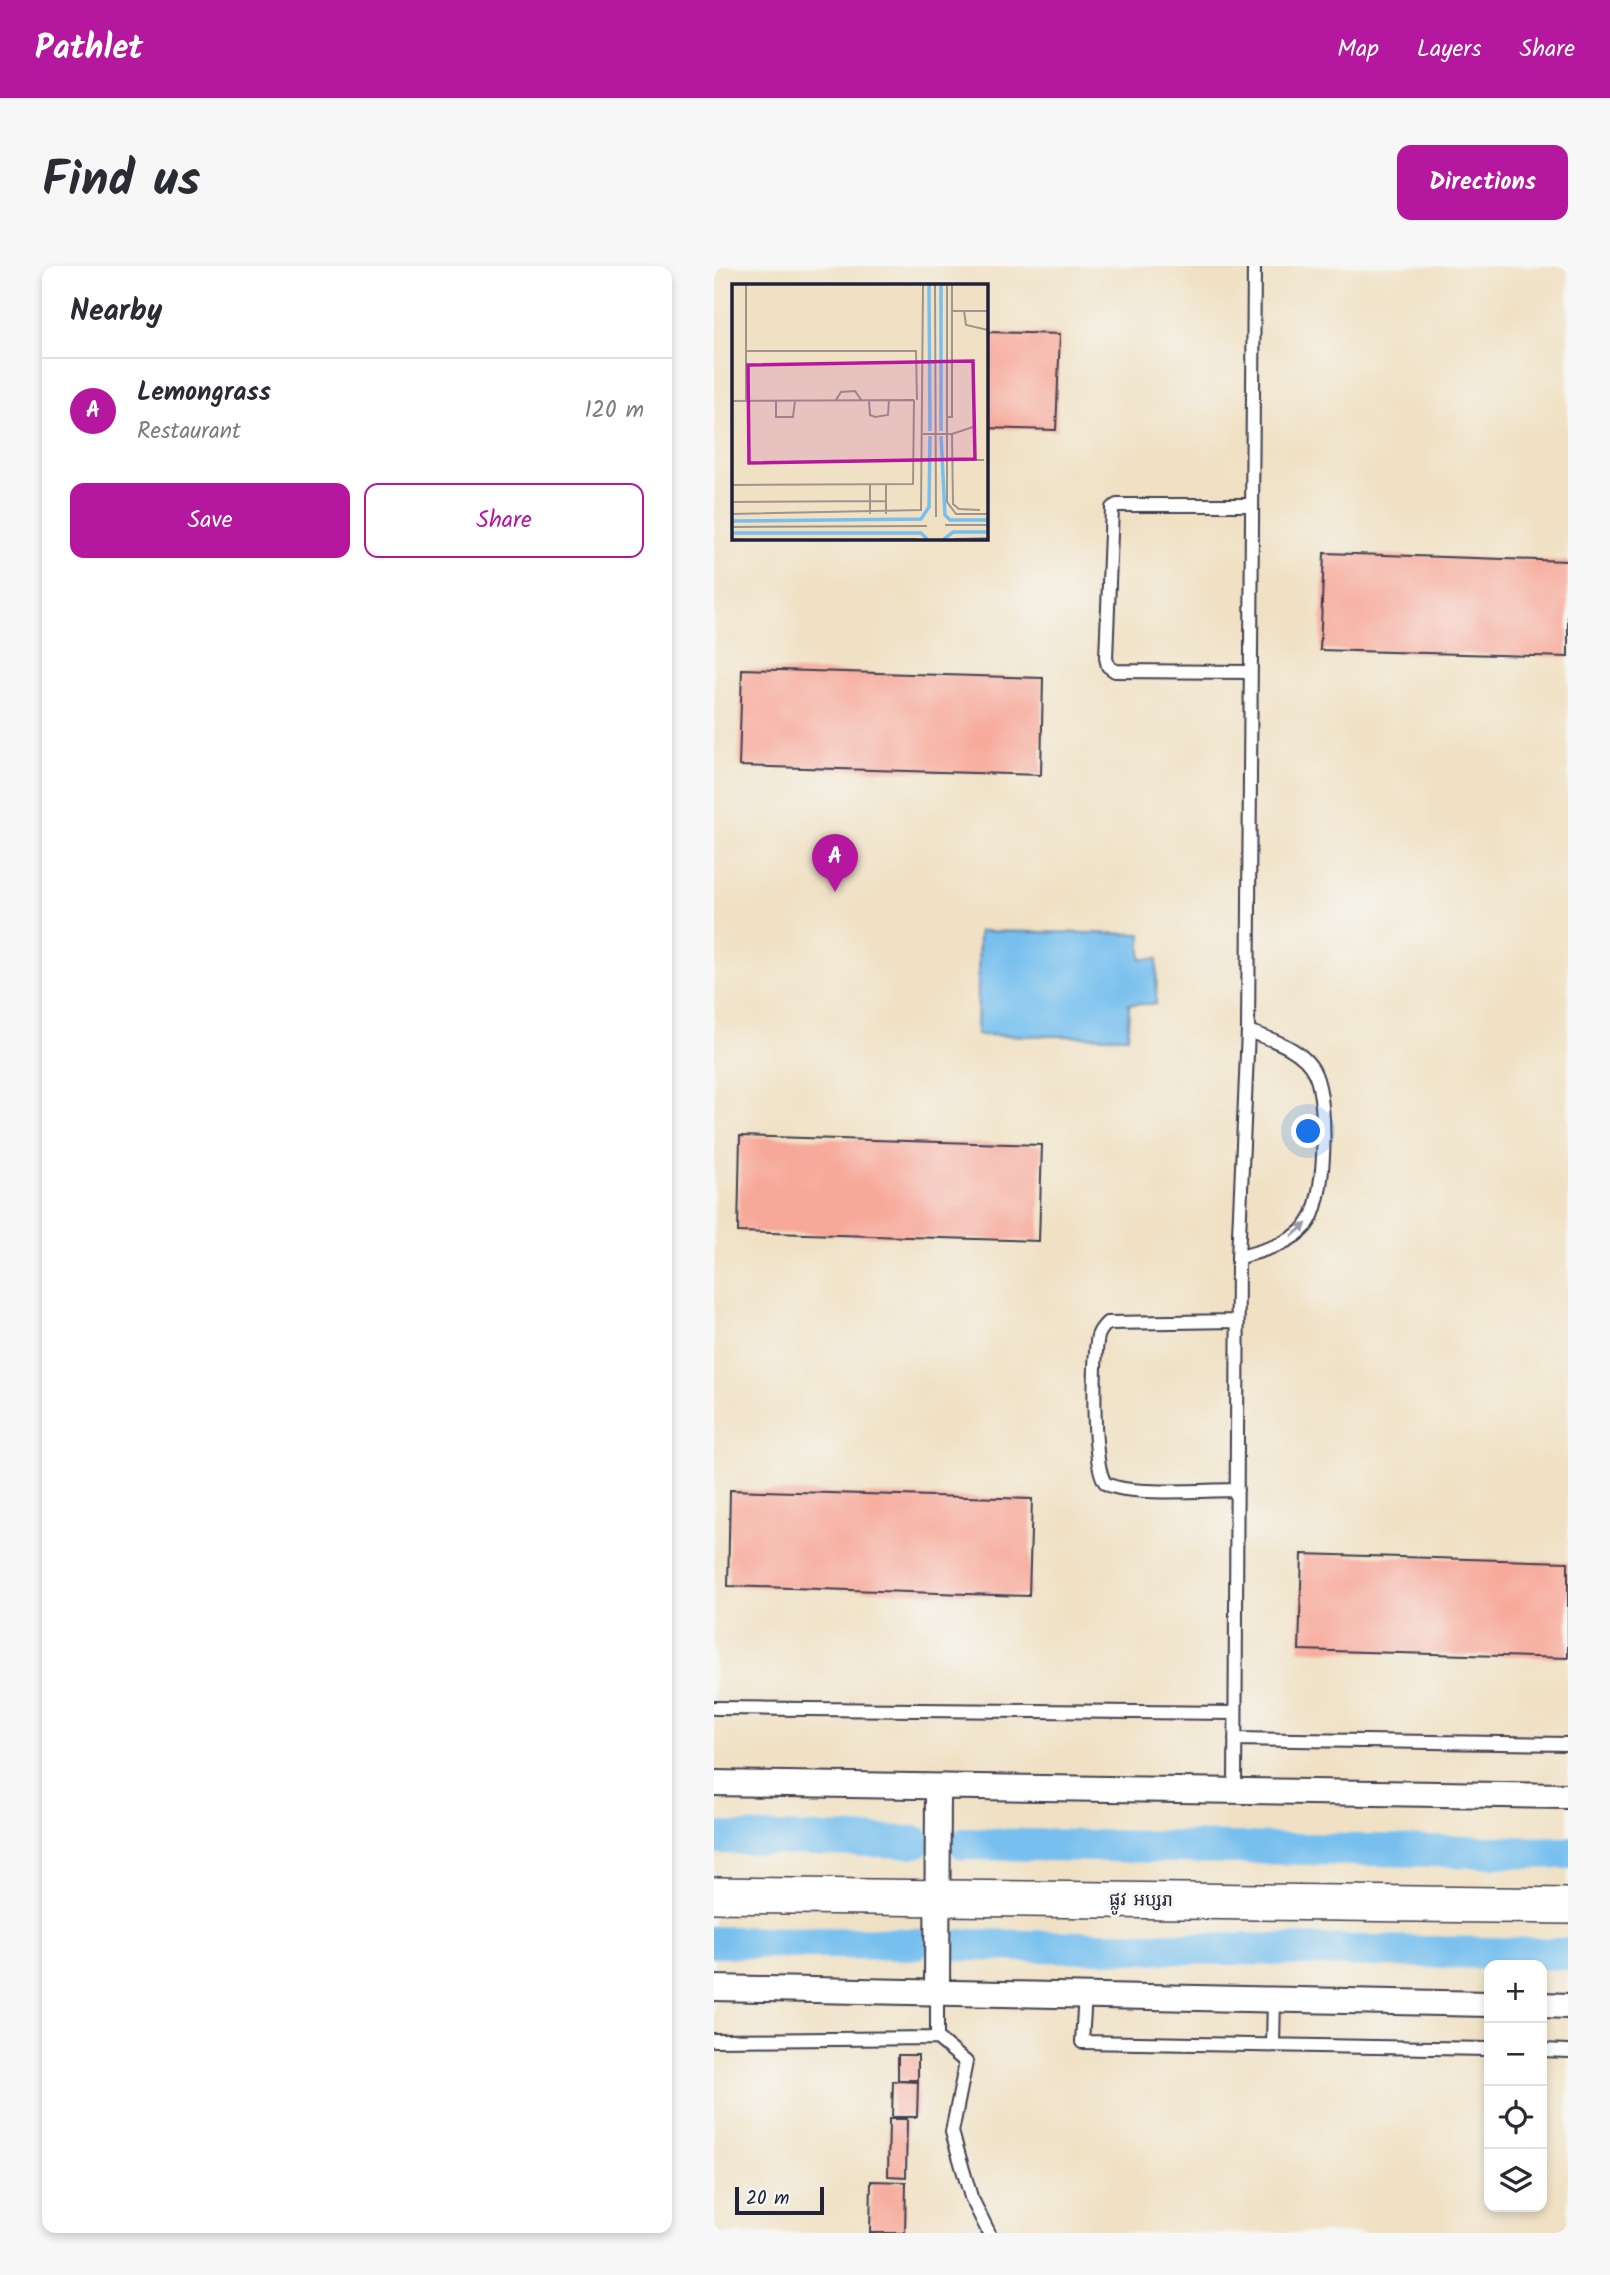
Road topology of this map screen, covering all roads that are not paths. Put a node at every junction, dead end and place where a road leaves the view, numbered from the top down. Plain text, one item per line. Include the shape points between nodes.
1 (1254, 266) edge
2 (1250, 505) junction
3 (1250, 672) junction
4 (1248, 1031) junction
5 (1238, 1258) junction
6 (1237, 1321) junction
7 (1237, 1490) junction
8 (714, 1707) edge
9 (1235, 1713) junction
10 (1235, 1739) junction
11 (1568, 1744) edge
12 (714, 1783) edge
13 (937, 1788) junction
14 (1235, 1790) junction
15 (1568, 1797) edge
16 (714, 1895) edge
17 (939, 1899) junction
18 (1568, 1906) edge
19 (714, 1988) edge
20 (937, 1990) junction
21 (1085, 1994) junction
22 (1274, 1999) junction
23 (1484, 2004) edge
24 (1547, 2005) edge
25 (1568, 2006) edge
26 (937, 2038) junction
27 (714, 2040) edge
28 (1273, 2045) junction
29 (1484, 2049) edge
30 (1547, 2050) edge
31 (1568, 2051) edge
32 (989, 2233) edge

1 - 2 lane
2 - 3 lane
2 - 3 lane via 1112,508 1106,658 1115,671
3 - 4 lane
4 - 5 lane
5 -> 4 lane via 1285,1241 1306,1226 1320,1196 1322,1101 1314,1072 1300,1055
5 - 6 lane
6 - 7 lane
6 - 7 lane via 1107,1323 1098,1334 1095,1367 1100,1478 1107,1484 1142,1489
7 - 9 lane
8 - 9 lane
9 - 10 lane
10 - 11 lane
10 - 14 lane
12 - 13 street
13 - 14 street
13 - 17 street
14 - 15 street
16 - 17 street, ផ្លូវ អប្សរា
17 - 18 street, ផ្លូវ អប្សរា
17 - 20 street
19 - 20 street
20 - 21 street
20 - 26 lane
21 - 22 street
21 - 28 lane via 1082,2042
22 - 23 street
22 - 28 lane
24 - 25 street
26 - 27 lane
26 - 32 lane via 966,2062 952,2132 971,2197
28 - 29 lane
30 - 31 lane

